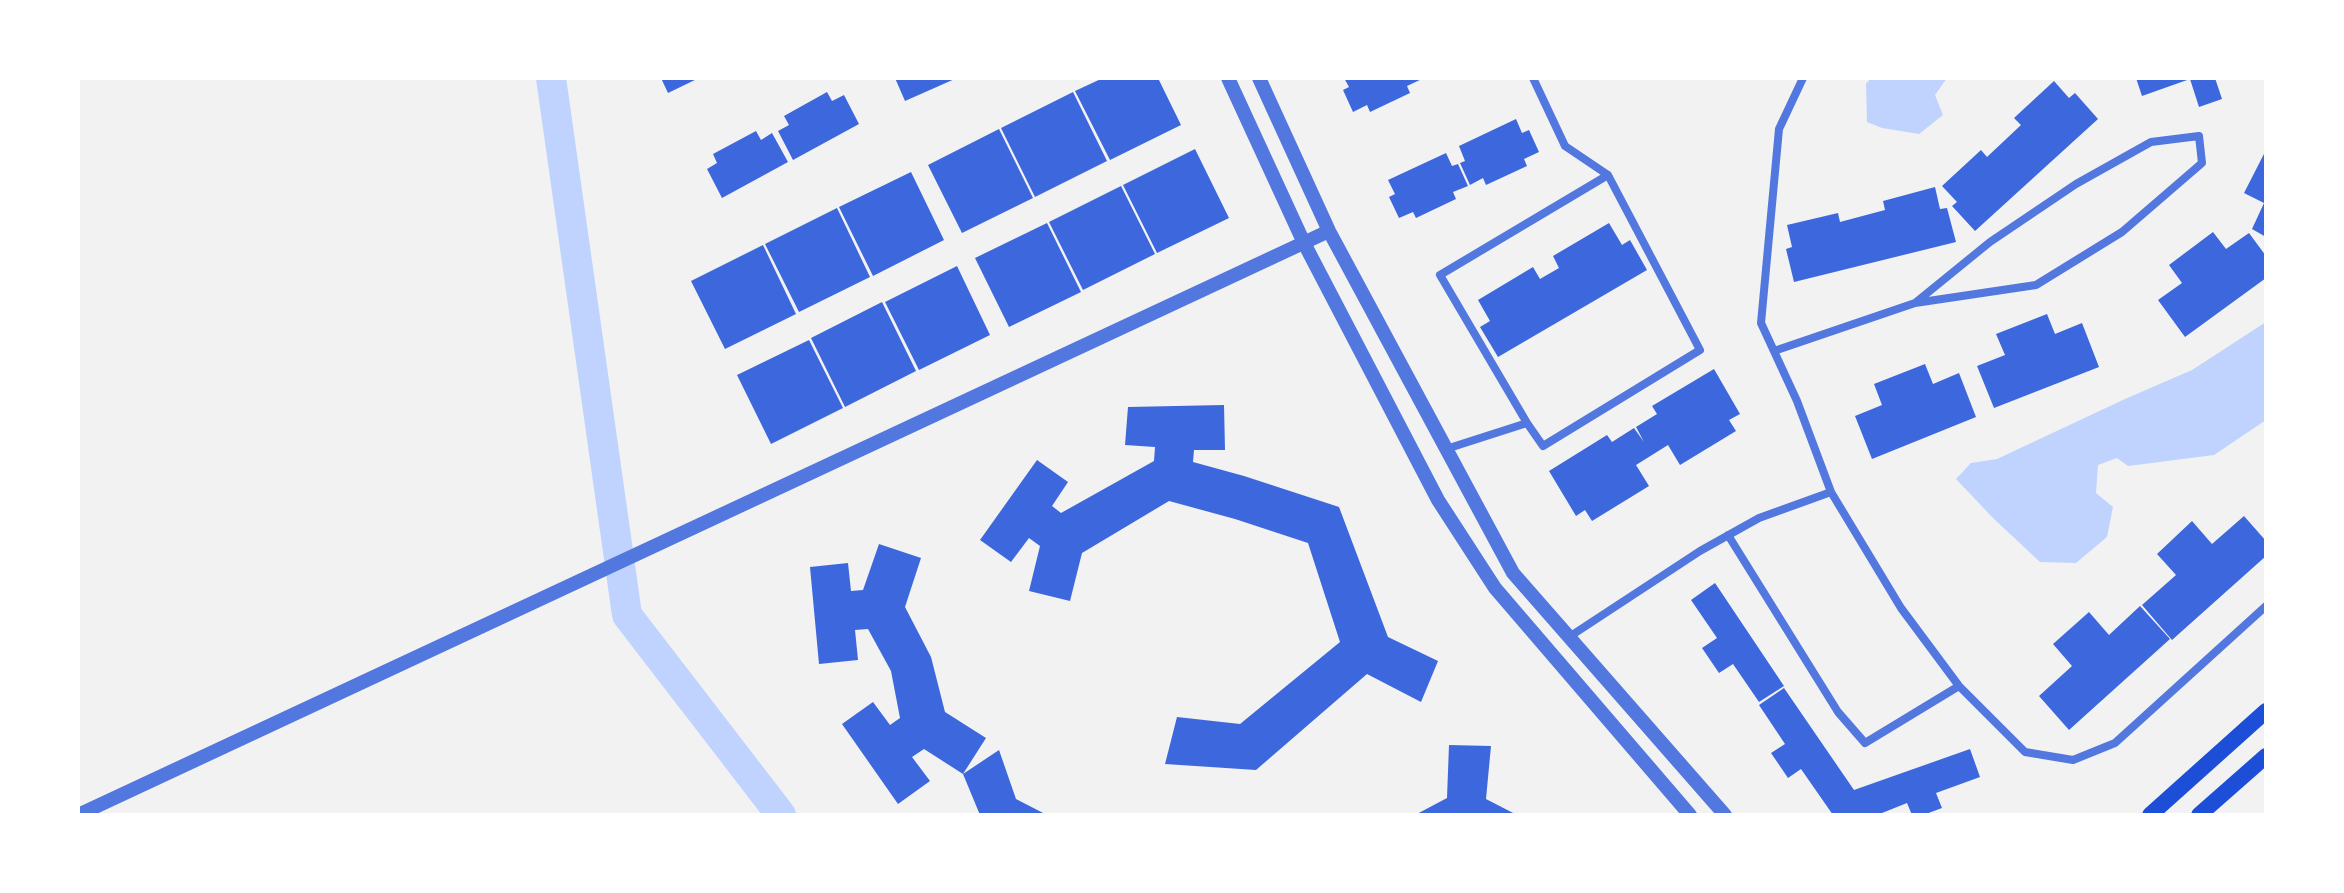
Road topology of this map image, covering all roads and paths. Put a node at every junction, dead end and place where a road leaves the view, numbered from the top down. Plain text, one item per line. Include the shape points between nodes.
1 (1228, 78) edge
2 (1259, 78) edge
3 (1533, 78) edge
4 (1803, 78) edge
5 (1608, 175) junction
6 (1329, 231) junction
7 (1304, 243) junction
8 (1915, 303) junction
9 (1774, 351) junction
10 (1527, 423) junction
11 (1446, 449) junction
12 (1831, 492) junction
13 (1728, 535) junction
14 (2266, 606) edge
15 (1569, 637) junction
16 (1959, 686) junction
17 (2266, 711) edge
18 (2266, 756) edge
19 (78, 815) edge
20 (1690, 815) edge
21 (1725, 815) edge
22 (2150, 815) edge
23 (2199, 815) edge

1 - 7 street
2 - 6 street
3 - 5 street via 1565,146
4 - 9 street via 1779,129 1771,204 1761,323
5 - 10 street via 1440,275
5 - 10 street via 1700,350 1543,446
6 - 7 street
6 - 11 street
7 - 19 street
7 - 20 street via 1438,500 1495,588
8 - 8 street via 2036,285 2122,232 2202,163 2199,136 2151,142 2076,184 1990,242
8 - 9 street
9 - 12 street
10 - 11 street
11 - 15 street via 1513,573
12 - 13 street
12 - 16 street via 1901,608
13 - 15 street
13 - 16 street via 1838,712 1865,743
14 - 16 street via 2115,743 2073,760 2025,752
15 - 21 street
17 - 22 main road
18 - 23 main road

